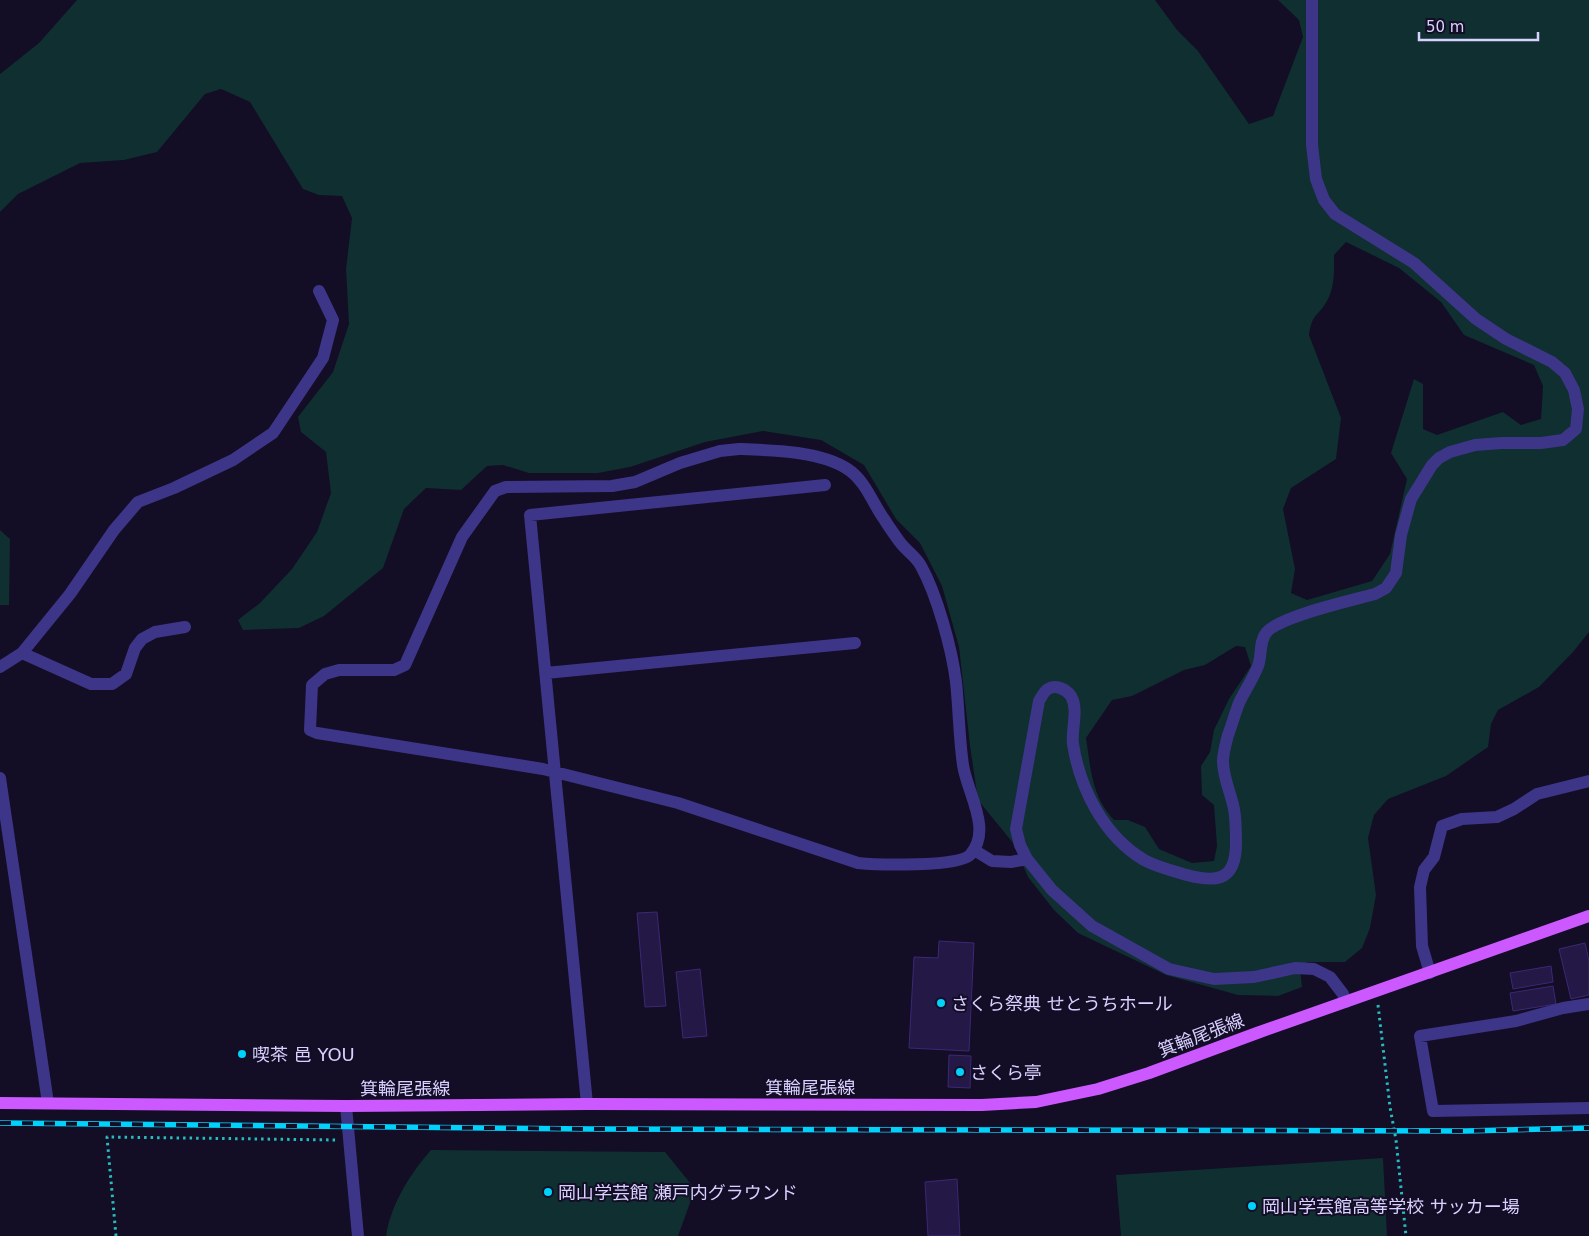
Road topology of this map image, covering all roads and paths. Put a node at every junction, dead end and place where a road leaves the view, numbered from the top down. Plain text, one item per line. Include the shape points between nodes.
1 (1312, 0) edge
2 (319, 291) dead end
3 (825, 485) dead end
4 (185, 627) dead end
5 (855, 643) dead end
6 (22, 653) junction
7 (0, 667) edge
8 (546, 673) junction
9 (556, 773) junction
10 (0, 778) edge
11 (1589, 781) edge
12 (974, 850) junction
13 (1027, 859) junction
14 (1589, 916) edge
15 (1430, 973) junction
16 (1376, 992) junction
17 (1346, 1002) junction
18 (1589, 1004) edge
19 (0, 1103) edge
20 (48, 1103) junction
21 (587, 1104) junction
22 (346, 1106) junction
23 (1589, 1108) edge
24 (349, 1140) junction
25 (116, 1236) edge
26 (358, 1236) edge
27 (1406, 1236) edge

1 - 13 street via 1312,145 1316,179 1324,200 1335,214 1414,263 1476,318 1506,339 1552,362 1565,373 1574,390 1578,409 1576,429 1563,440 1475,445 1440,458 1411,499 1396,573 1386,588 1293,618 1275,625 1266,633 1259,664 1239,704 1226,741 1223,760 1234,808 1236,856 1233,868 1226,876 1190,876 1145,860 1129,849 1106,824 1092,804 1079,774 1073,742 1071,696 1056,687 1048,689 1038,701 1018,811 1016,829
2 - 6 street via 333,320 323,358 273,433 233,460 138,502
3 - 8 street via 530,514
4 - 6 street via 155,632 142,639 135,648 126,674 112,684 91,684
5 - 8 street
6 - 7 street
8 - 9 street
9 - 12 street via 678,803 858,863 878,866 951,862 968,858
9 - 12 street via 317,733 310,730 312,685 325,674 339,670 394,670 405,665 462,537 495,491 506,487 612,486 635,482 720,451 740,449 778,451 832,460 851,471 862,483 900,543 922,567 937,603 956,681 963,766 977,812 979,836
9 - 21 street
10 - 20 street
11 - 15 street via 1537,794 1497,817 1462,819 1442,826 1434,856 1424,870 1420,887 1422,946
12 - 13 street via 992,861
13 - 17 street via 1052,890 1092,926 1169,969 1214,979 1254,977 1295,968 1314,969 1330,977
14 - 15 main road, 箕輪尾張線
15 - 16 main road, 箕輪尾張線
16 - 17 main road, 箕輪尾張線
16 - 27 path
17 - 21 main road, 箕輪尾張線 via 1149,1074 1036,1102 982,1105
18 - 23 street via 1516,1021 1420,1036 1433,1111
19 - 20 main road, 箕輪尾張線
20 - 22 main road, 箕輪尾張線
21 - 22 main road, 箕輪尾張線
22 - 24 street
24 - 25 path via 107,1137
24 - 26 street

